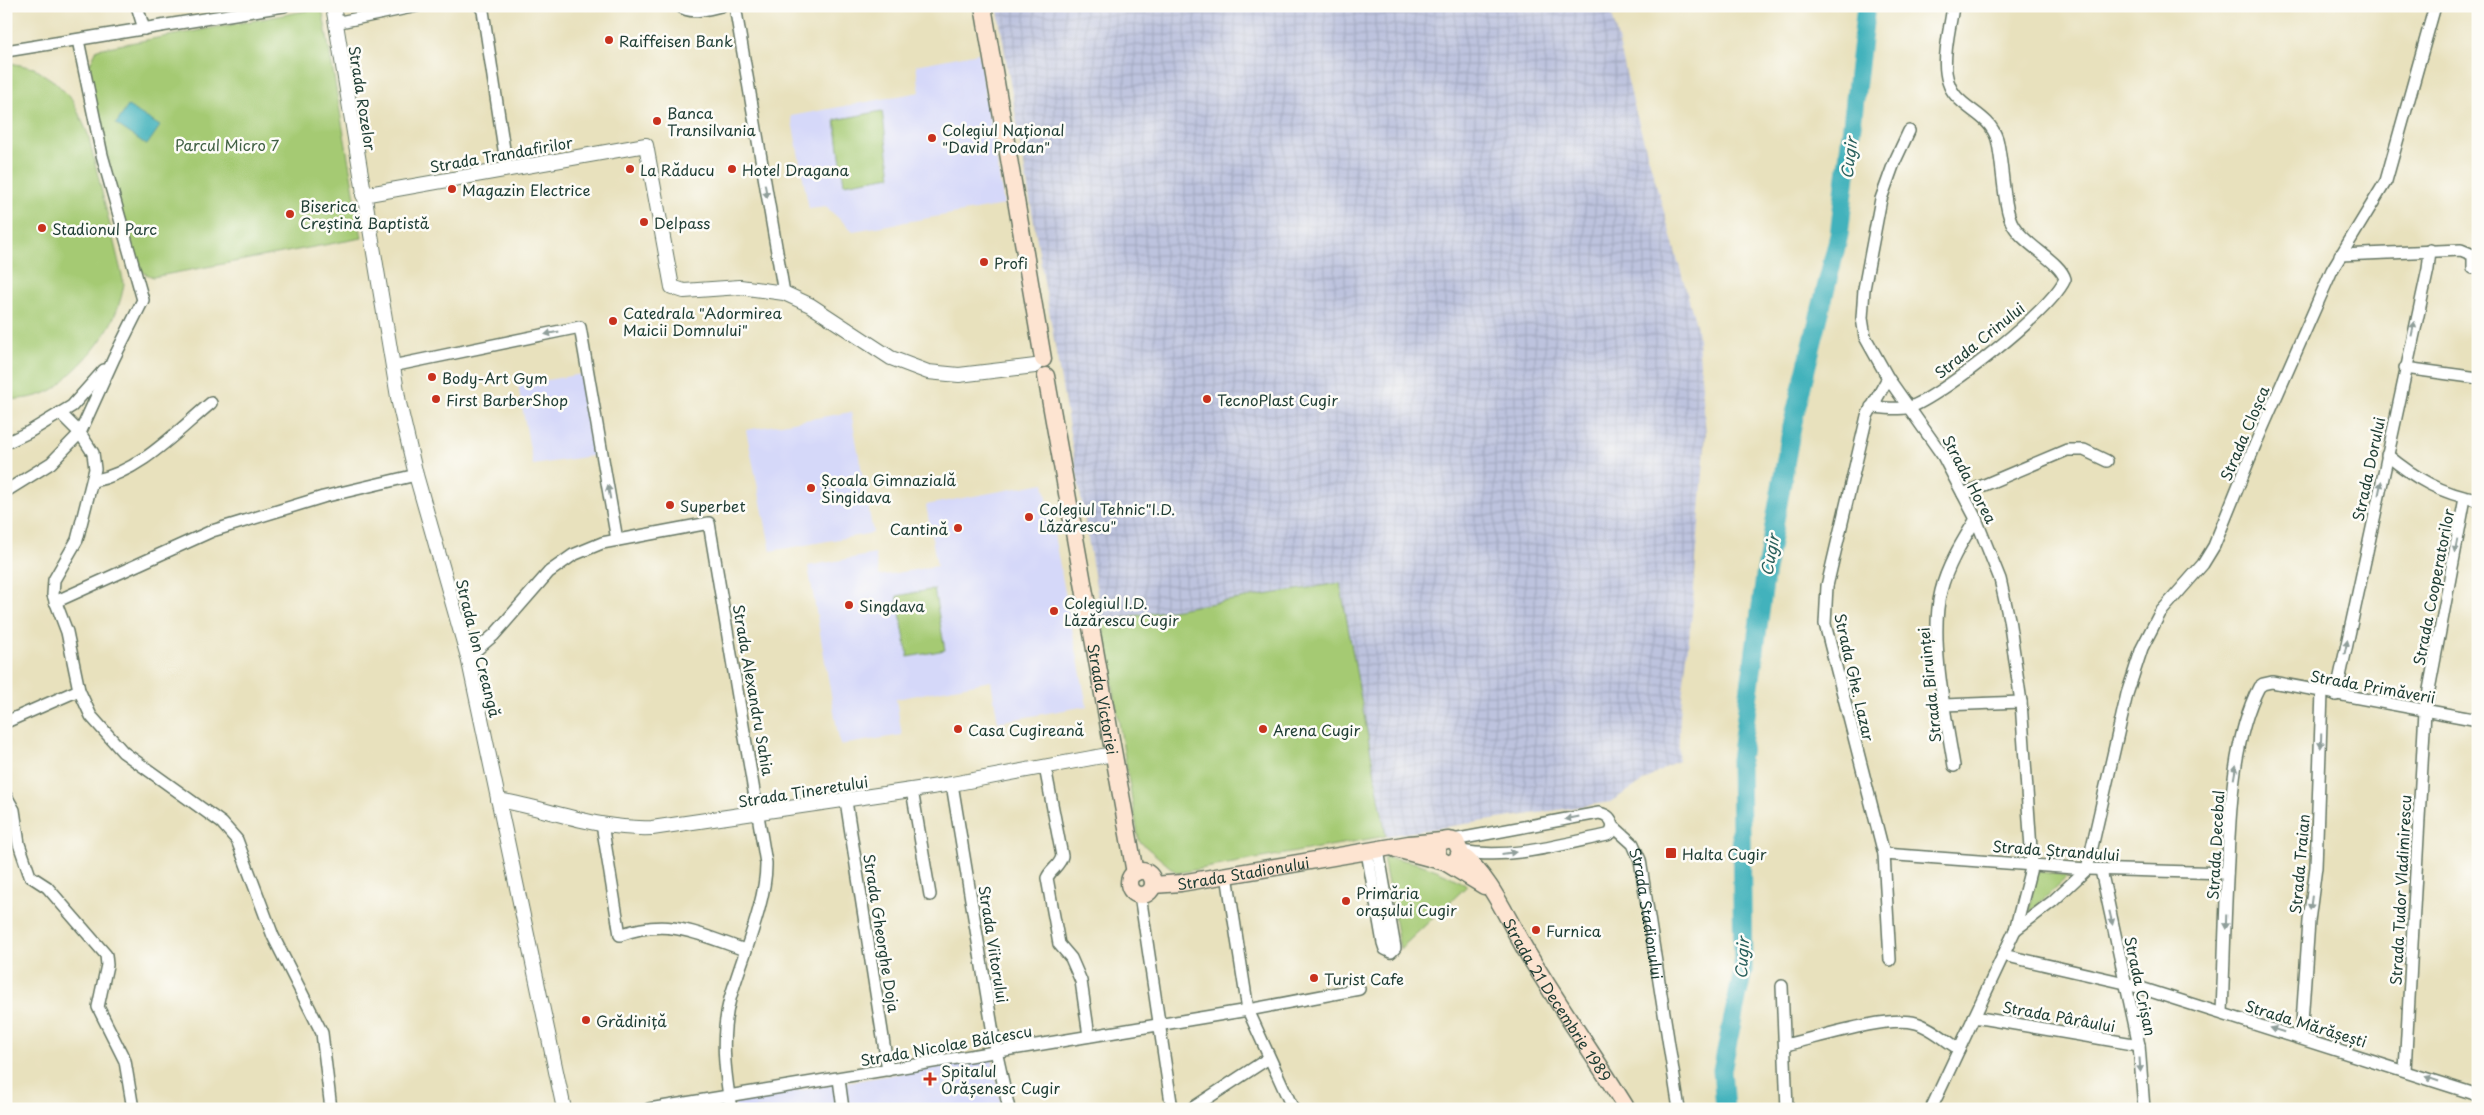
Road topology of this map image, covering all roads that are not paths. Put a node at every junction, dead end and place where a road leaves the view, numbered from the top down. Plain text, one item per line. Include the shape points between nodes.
1 (137, 6) edge
2 (284, 6) edge
3 (332, 6) edge
4 (417, 6) edge
5 (480, 6) edge
6 (680, 6) edge
7 (721, 6) edge
8 (735, 6) edge
9 (983, 6) edge
10 (1954, 6) edge
11 (2435, 6) edge
12 (226, 11) edge
13 (335, 22) junction
14 (144, 29) junction
15 (78, 40) junction
16 (6, 50) edge
17 (1909, 131) dead end
18 (507, 169) junction
19 (363, 195) junction
20 (2430, 250) junction
21 (2340, 255) junction
22 (2473, 268) dead end
23 (784, 293) junction
24 (114, 358) junction
25 (392, 366) junction
26 (1041, 367) junction
27 (2405, 368) junction
28 (1888, 378) junction
29 (2478, 378) edge
30 (211, 403) dead end
31 (1871, 407) junction
32 (1910, 408) junction
33 (60, 413) junction
34 (80, 433) junction
35 (6, 443) edge
36 (2387, 455) junction
37 (2107, 460) dead end
38 (416, 475) junction
39 (93, 481) junction
40 (6, 491) edge
41 (1963, 494) junction
42 (2465, 498) junction
43 (2478, 500) edge
44 (1976, 519) junction
45 (617, 540) junction
46 (55, 602) junction
47 (468, 657) junction
48 (2263, 684) joint
49 (78, 690) junction
50 (2322, 692) junction
51 (2336, 695) junction
52 (2021, 702) junction
53 (1944, 704) junction
54 (2424, 711) junction
55 (2478, 720) edge
56 (6, 722) edge
57 (1113, 754) junction
58 (1954, 766) dead end
59 (1045, 767) junction
60 (952, 784) junction
61 (912, 790) junction
62 (6, 796) edge
63 (498, 800) junction
64 (846, 801) junction
65 (759, 814) junction
66 (602, 824) junction
67 (1613, 826) junction
68 (1379, 850) junction
69 (1451, 852) junction
70 (1884, 854) junction
71 (2032, 864) junction
72 (2086, 869) junction
73 (2101, 870) junction
74 (2227, 873) junction
75 (1227, 875) junction
76 (1146, 890) junction
77 (930, 895) dead end
78 (2015, 930) junction
79 (1389, 942) dead end
80 (745, 950) junction
81 (2003, 955) junction
82 (1890, 960) dead end
83 (2125, 983) junction
84 (1782, 986) dead end
85 (1359, 989) dead end
86 (1248, 1010) junction
87 (2222, 1013) junction
88 (1974, 1017) junction
89 (1159, 1024) junction
90 (1089, 1036) junction
91 (2301, 1037) junction
92 (1785, 1045) junction
93 (2139, 1045) junction
94 (1959, 1049) junction
95 (996, 1051) junction
96 (1269, 1058) junction
97 (888, 1070) junction
98 (2405, 1070) junction
99 (839, 1079) junction
100 (2478, 1095) edge
101 (729, 1096) junction
102 (686, 1106) edge
103 (133, 1109) edge
104 (331, 1109) edge
105 (564, 1109) edge
106 (649, 1109) edge
107 (731, 1109) edge
108 (843, 1109) edge
109 (1009, 1109) edge
110 (1172, 1109) edge
111 (1192, 1109) edge
112 (1293, 1109) edge
113 (1627, 1109) edge
114 (1679, 1109) edge
115 (1787, 1109) edge
116 (1932, 1109) edge
117 (2144, 1109) edge

1 - 14 street
2 - 12 street
3 - 13 street, Strada Rozelor
4 - 13 street
5 - 18 street
6 - 7 street via 685,11 694,11
8 -> 23 street
9 - 26 main road, Strada Victoriei
10 - 32 street, Strada Crinului via 1946,56 1948,81 1955,95 1990,125 1996,139 2012,224 2023,239 2060,268 2065,279 2056,294 2003,343 1938,393
11 - 21 street, Strada Cloșca via 2386,181
12 - 14 street
13 - 19 street, Strada Rozelor
14 - 15 street
15 - 16 street
15 - 24 street via 102,155 143,300
17 - 28 street, Strada Horea via 1881,199 1864,289 1862,318 1865,337
18 - 19 street, Strada Trandafirilor
18 - 23 street, Strada Trandafirilor via 646,145 672,287 684,291 740,287
19 - 25 street, Strada Ion Creangă
20 - 21 street
20 - 22 street via 2467,252 2473,255
27 -> 20 street, Strada Dorului
21 - 72 street, Strada Cloșca via 2284,376 2214,546 2203,564 2160,612 2142,648 2127,694
23 - 26 street via 810,305 892,358 928,372 959,375
24 - 33 street via 72,406
24 - 34 street
25 - 38 street, Strada Ion Creangă
45 -> 25 street via 580,327
26 - 57 main road, Strada Victoriei
27 - 29 street
27 - 36 street, Strada Dorului
28 - 31 street, Strada Ghe. Lazar
28 - 32 street, Strada Horea
30 - 39 street via 152,454 108,479
31 - 32 street, Strada Crinului
31 - 70 street, Strada Ghe. Lazar via 1827,586 1824,612
32 - 41 street, Strada Horea via 1943,456
33 - 34 street
33 - 35 street
34 - 39 street via 95,460
34 - 40 street via 51,463
36 - 42 street via 2438,490
51 -> 36 street, Strada Dorului
37 - 41 street via 2084,450 2067,450
38 - 46 street via 323,497 212,531
38 - 47 street, Strada Ion Creangă
39 - 46 street via 78,540 54,580
41 - 44 street, Strada Horea
42 - 43 street
42 -> 54 street, Strada Cooperatorilor
44 - 52 street, Strada Horea via 2000,579
44 - 53 street, Strada Biruinței via 1940,592 1938,638
45 - 47 street via 580,552 548,572 494,635
45 - 65 street, Strada Alexandru Sahia via 709,523
46 - 49 street via 67,632
47 - 63 street, Strada Ion Creangă
48 - 50 street, Strada Primăverii via 2272,682
74 -> 48 street, Strada Decebal via 2234,772 2249,717
49 - 56 street
49 - 104 street via 91,716 123,752 222,823 236,840 273,936 322,1032
50 - 51 street, Strada Primăverii
50 -> 91 street, Strada Traian via 2316,867
51 - 54 street, Strada Primăverii
52 - 53 street
52 - 71 street, Strada Horea
53 - 58 street, Strada Biruinței
54 - 55 street, Strada Primăverii
54 - 98 street, Strada Tudor Vladimirescu
57 - 59 street, Strada Tineretului
57 - 76 main road, Strada Victoriei via 1135,873 1143,871 1150,874
59 - 60 street, Strada Tineretului
59 - 90 street via 1062,856 1047,878 1059,944 1071,958 1081,981
60 - 61 street, Strada Tineretului
60 - 95 street, Strada Viitorului
61 - 64 street, Strada Tineretului
61 - 77 street
62 - 103 street via 14,810 19,844 30,876 47,887 106,955 107,965 98,1007 124,1061
63 - 66 street, Strada Tineretului
63 - 105 street, Strada Ion Creangă
64 - 65 street, Strada Tineretului
64 - 97 street, Strada Gheorghe Doja
65 - 66 street, Strada Tineretului via 652,828
65 - 80 street, Strada Alexandru Sahia via 766,874
66 - 80 street via 620,935 650,927 676,928
69 -> 67 street, Strada Stadionului via 1512,853 1607,835
67 -> 69 street via 1612,820 1599,813
67 - 114 street, Strada Stadionului via 1633,844 1640,860
68 - 69 main road, Strada Stadionului
68 - 75 main road, Strada Stadionului
68 - 79 street
69 - 113 main road, Strada 21 Decembrie 1989 via 1489,889
70 - 71 street, Strada Ștrandului
70 - 82 street, Strada Ghe. Lazar
71 - 72 street, Strada Ștrandului
71 - 78 street, Strada Horea
72 - 73 street, Strada Ștrandului
72 - 78 street via 2053,901
73 - 74 street, Strada Ștrandului
73 -> 83 street, Strada Crișan
74 -> 87 street, Strada Decebal
75 - 76 main road, Strada Stadionului
75 - 86 street
76 - 89 street
78 - 81 street, Strada Horea
80 - 101 street, Strada Alexandru Sahia via 724,1032
81 - 83 street, Strada Mărășești
81 - 88 street, Strada Horea
83 - 87 street, Strada Mărășești
83 - 93 street, Strada Crișan
84 - 92 street
85 - 86 street, Strada Nicolae Bălcescu
86 - 89 street, Strada Nicolae Bălcescu
86 - 96 street
91 -> 87 street, Strada Mărășești
88 - 93 street, Strada Pârâului
88 - 94 street, Strada Horea
89 - 90 street, Strada Nicolae Bălcescu
89 - 110 street
90 - 95 street, Strada Nicolae Bălcescu
91 - 98 street, Strada Mărășești
92 - 94 street via 1866,1026 1906,1022 1924,1026
92 - 115 street
93 -> 117 street, Strada Crișan
94 - 116 street, Strada Horea
95 - 97 street, Strada Nicolae Bălcescu
95 - 109 street, Strada Viitorului
96 - 111 street
96 - 112 street
97 - 99 street, Strada Nicolae Bălcescu
100 -> 98 street, Strada Mărășești
99 - 101 street, Strada Nicolae Bălcescu
99 - 108 street
101 - 102 street, Strada Nicolae Bălcescu
101 - 107 street, Strada Alexandru Sahia
102 - 106 street, Strada Nicolae Bălcescu

